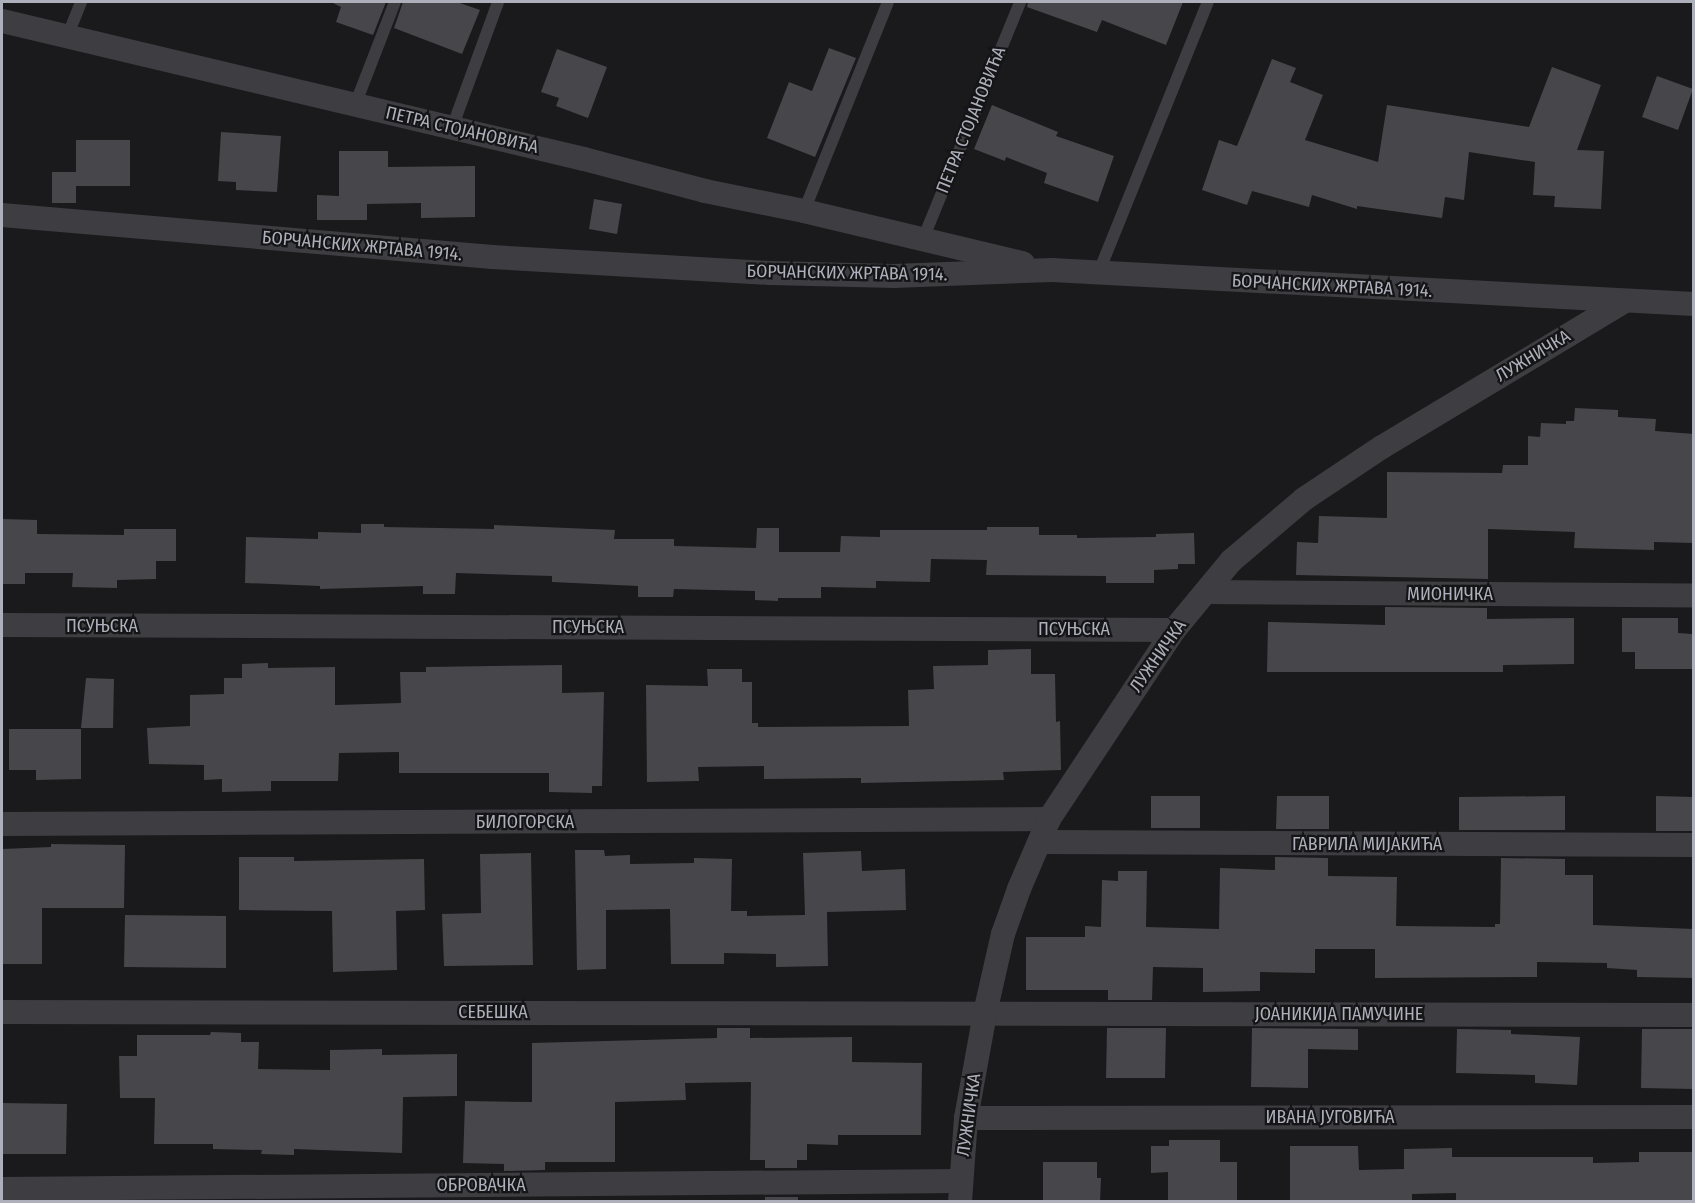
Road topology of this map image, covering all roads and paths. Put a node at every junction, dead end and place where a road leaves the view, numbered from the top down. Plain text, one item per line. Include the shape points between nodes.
1 (81, 2) edge
2 (395, 2) edge
3 (498, 2) edge
4 (888, 2) edge
5 (1020, 2) edge
6 (1208, 2) edge
7 (2, 21) edge
8 (67, 37) junction
9 (355, 105) junction
10 (452, 128) junction
11 (804, 211) junction
12 (2, 215) edge
13 (923, 239) junction
14 (1052, 270) junction
15 (1098, 274) junction
16 (1623, 302) junction
17 (1694, 304) edge
18 (1206, 592) junction
19 (1694, 595) edge
20 (2, 625) edge
21 (1174, 630) junction
22 (1049, 819) junction
23 (2, 824) edge
24 (1040, 842) junction
25 (1694, 845) edge
26 (2, 1012) edge
27 (985, 1013) junction
28 (1694, 1015) edge
29 (1694, 1117) edge
30 (966, 1118) junction
31 (2, 1189) edge
32 (960, 1191) edge

1 - 8 lane
2 - 9 lane
3 - 10 lane
4 - 11 lane
5 - 13 lane, ПЕТРА СТОЈАНОВИЋА
6 - 15 lane
7 - 8 street, ПЕТРА СТОЈАНОВИЋА
8 - 9 street, ПЕТРА СТОЈАНОВИЋА
9 - 10 street, ПЕТРА СТОЈАНОВИЋА
10 - 11 street, ПЕТРА СТОЈАНОВИЋА via 705,191
11 - 13 street, ПЕТРА СТОЈАНОВИЋА
12 - 14 street, БОРЧАНСКИХ ЖРТАВА 1914. via 492,257 759,273 894,276
13 - 14 street, ПЕТРА СТОЈАНОВИЋА
14 - 15 street, БОРЧАНСКИХ ЖРТАВА 1914.
15 - 16 street, БОРЧАНСКИХ ЖРТАВА 1914.
16 - 17 street, БОРЧАНСКИХ ЖРТАВА 1914.
16 - 18 street, ЛУЖНИЧКА via 1382,447 1304,499 1231,561
18 - 19 street, МИОНИЧКА
18 - 21 street, ЛУЖНИЧКА
20 - 21 street, ПСУЊСКА
21 - 22 street, ЛУЖНИЧКА
22 - 23 street, БИЛОГОРСКА
22 - 24 street, ЛУЖНИЧКА
24 - 25 street, ГАВРИЛА МИЈАКИЋА
24 - 27 street, ЛУЖНИЧКА via 1003,934
26 - 27 street, СЕБЕШКА
27 - 28 street, ЈОАНИКИЈА ПАМУЧИНЕ
27 - 30 street, ЛУЖНИЧКА
29 - 30 street, ИВАНА ЈУГОВИЋА
30 - 32 street, ЛУЖНИЧКА
31 - 32 street, ОБРОВАЧКА

